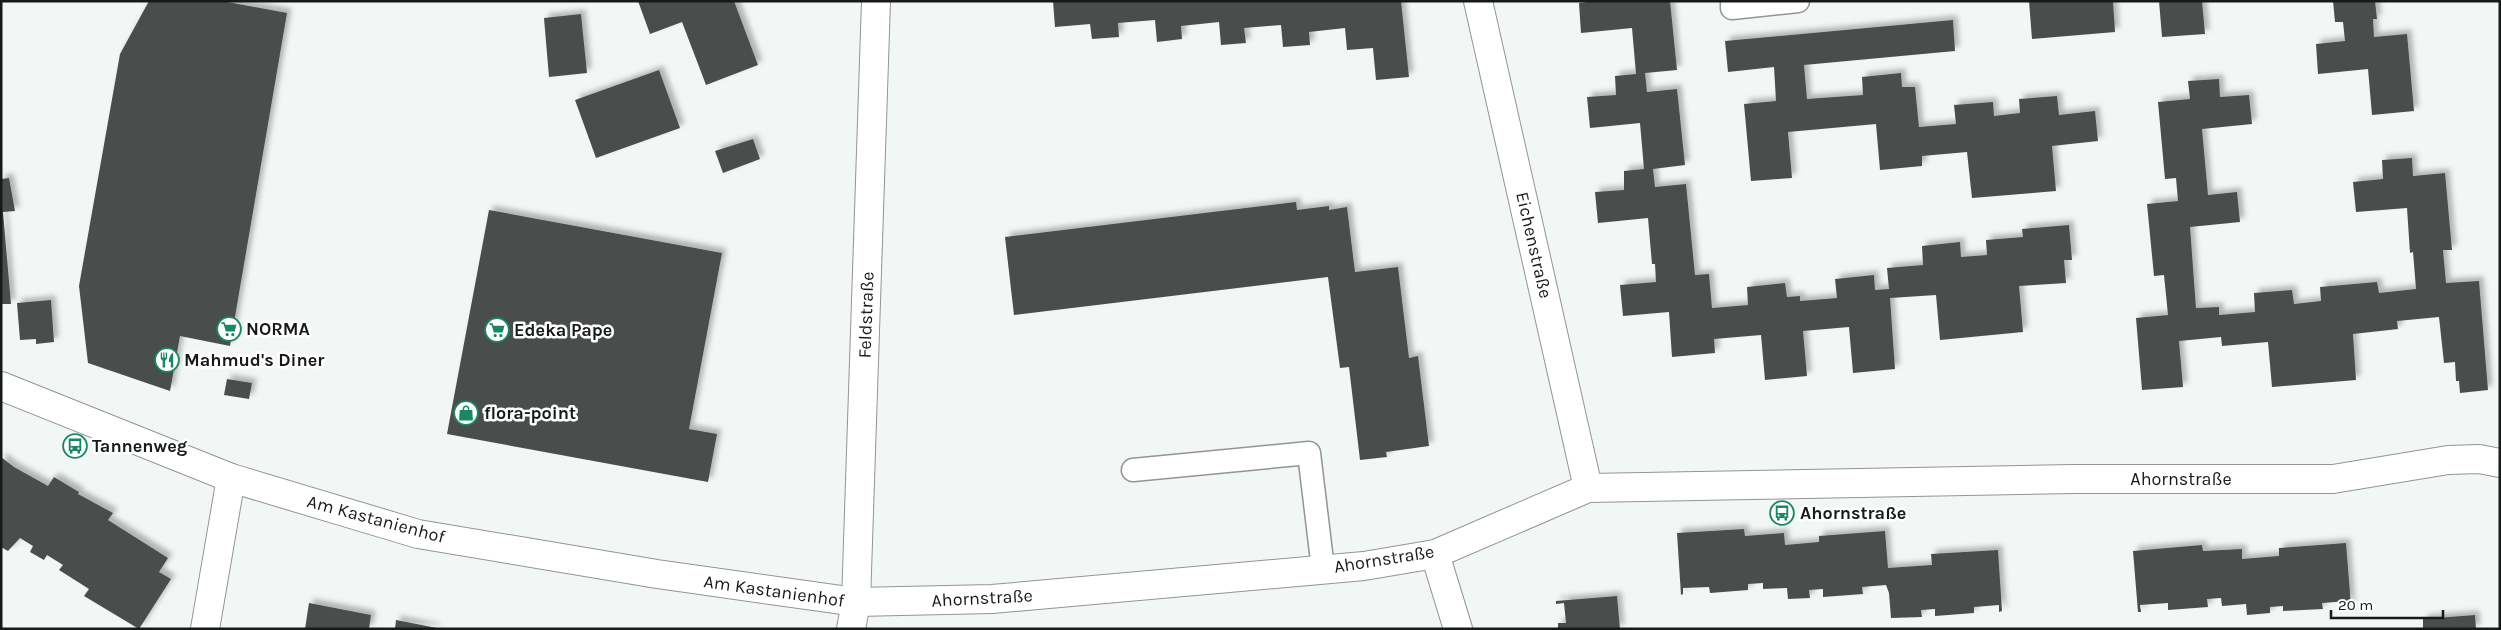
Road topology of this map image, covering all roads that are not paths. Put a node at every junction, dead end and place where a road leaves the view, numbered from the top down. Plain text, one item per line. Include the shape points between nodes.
1 (876, 1) edge
2 (1478, 1) edge
3 (1732, 1) edge
4 (1798, 1) edge
5 (1, 386) edge
6 (2500, 463) edge
7 (1133, 470) dead end
8 (231, 478) junction
9 (1588, 488) junction
10 (1435, 554) junction
11 (1323, 569) junction
12 (856, 602) junction
13 (205, 629) edge
14 (852, 629) edge
15 (1458, 629) edge

1 - 12 street, Feldstraße
2 - 9 street, Eichenstraße
3 - 4 lane via 1732,8
5 - 8 street, Am Kastanienhof
6 - 9 street, Ahornstraße via 2479,459 2448,460 2334,479 2080,479
7 - 11 lane via 1309,453
8 - 12 street, Am Kastanienhof via 418,534 658,574
8 - 13 street
9 - 10 street, Ahornstraße
10 - 11 street, Ahornstraße
10 - 15 street
11 - 12 street, Ahornstraße via 992,599
12 - 14 street, Feldstraße

